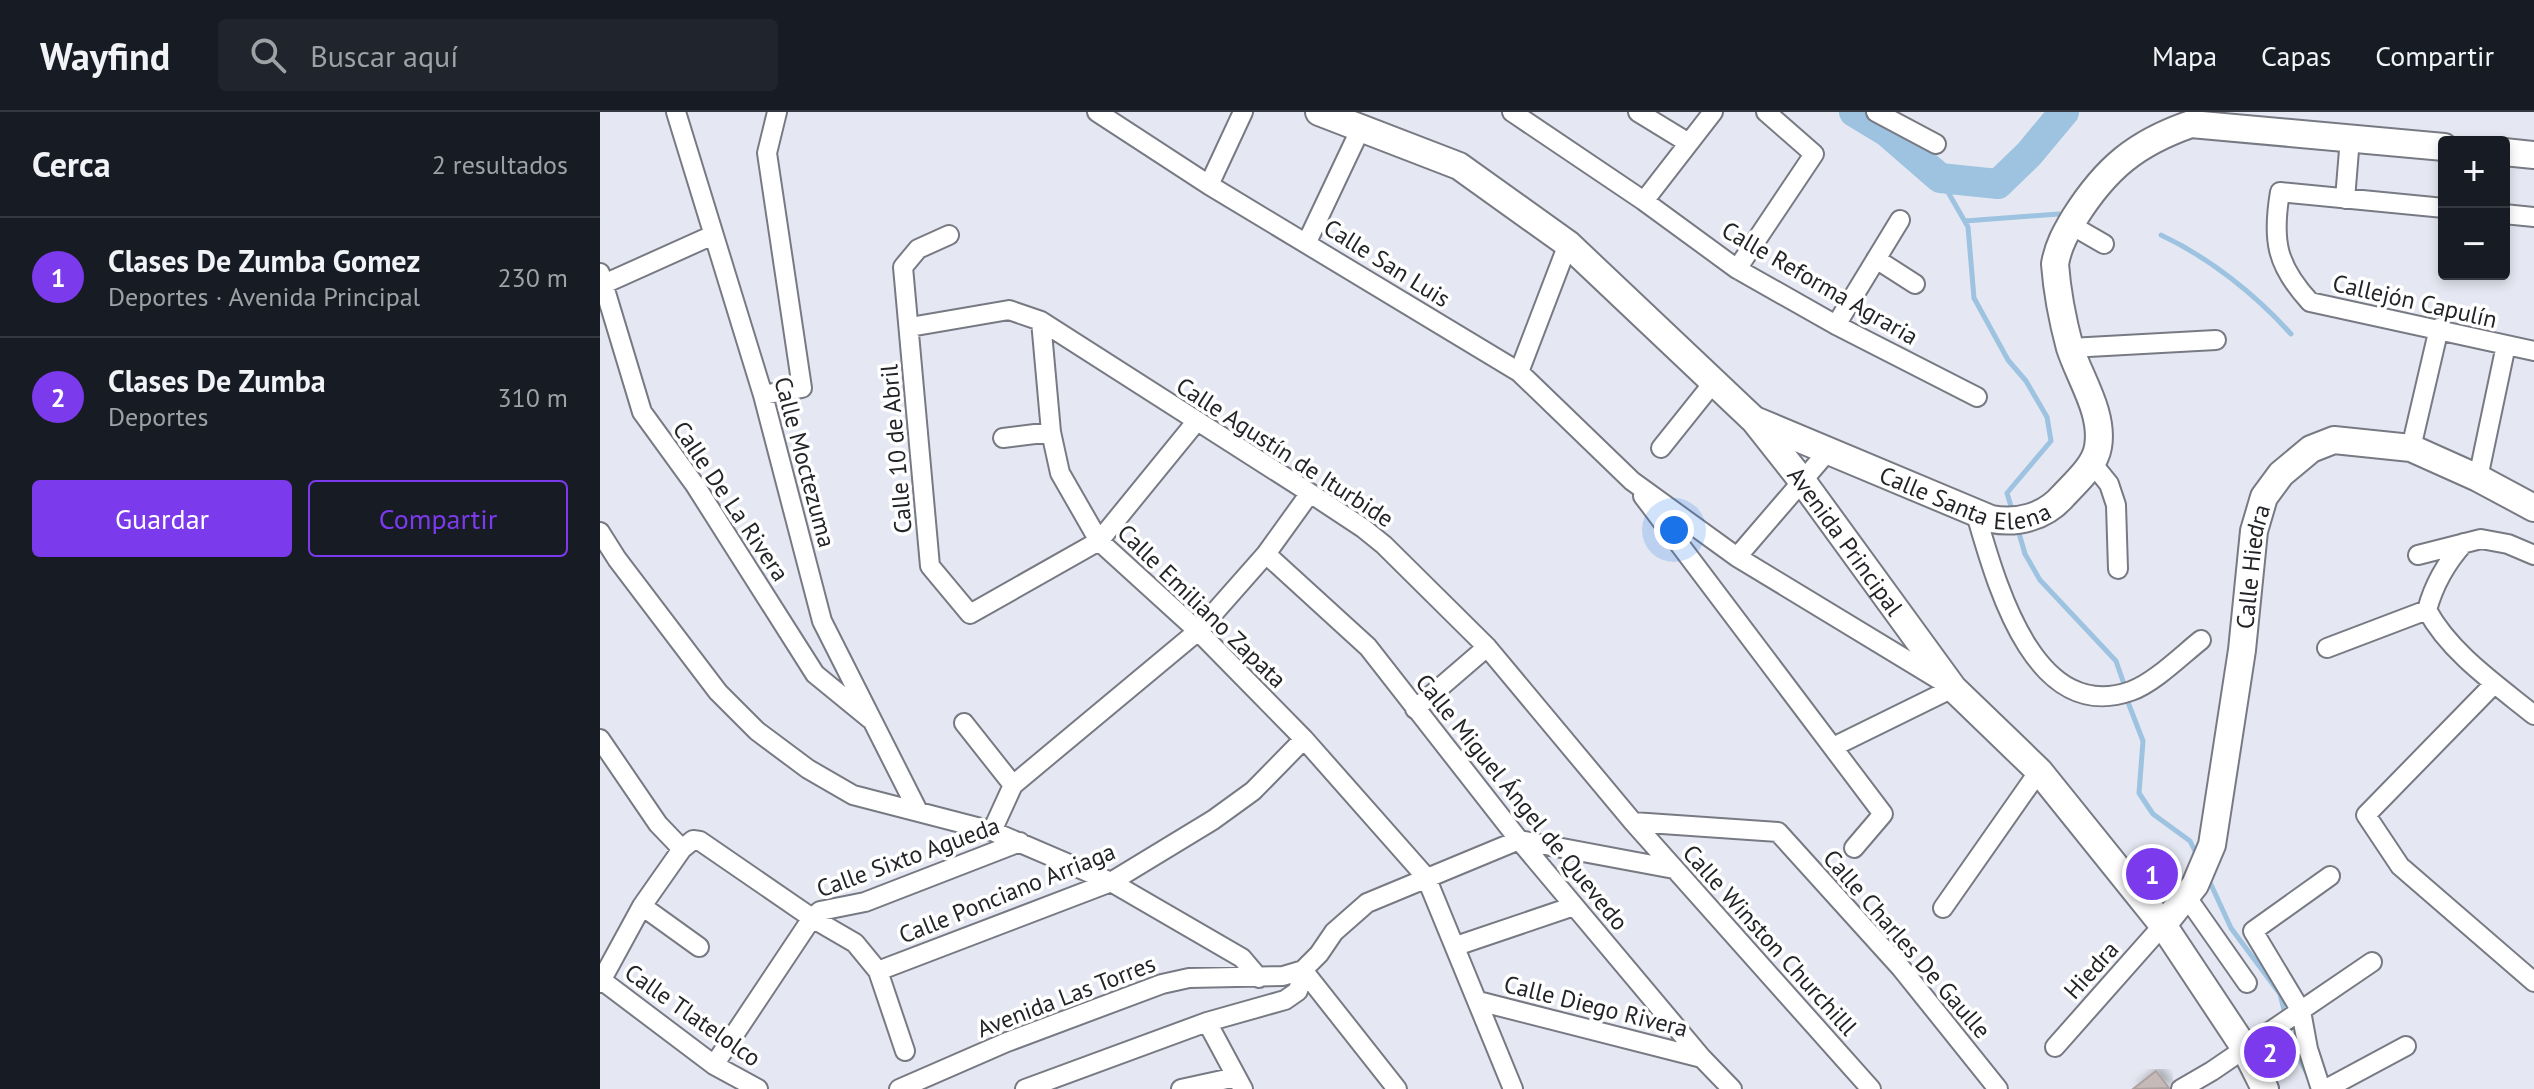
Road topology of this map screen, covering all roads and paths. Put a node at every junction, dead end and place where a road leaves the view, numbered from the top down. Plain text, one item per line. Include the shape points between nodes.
1 (676, 112) edge
2 (777, 112) edge
3 (1243, 112) edge
4 (1319, 112) edge
5 (1512, 112) edge
6 (1638, 112) edge
7 (1713, 112) edge
8 (1766, 112) edge
9 (1876, 112) edge
10 (1106, 114) edge
11 (2194, 118) edge
12 (1360, 130) junction
13 (2350, 138) junction
14 (1687, 142) junction
15 (1936, 144) dead end
16 (2438, 146) edge
17 (2510, 153) edge
18 (2534, 155) edge
19 (1209, 185) junction
20 (2345, 199) junction
21 (1644, 201) junction
22 (2438, 207) edge
23 (2510, 215) edge
24 (2534, 217) edge
25 (1900, 220) dead end
26 (2071, 225) junction
27 (713, 235) junction
28 (949, 235) dead end
29 (1307, 242) junction
30 (1568, 244) junction
31 (2104, 244) dead end
32 (1876, 259) junction
33 (1737, 269) junction
34 (602, 278) edge
35 (1915, 284) dead end
36 (1041, 321) junction
37 (1836, 325) junction
38 (910, 327) junction
39 (2439, 328) junction
40 (2216, 340) dead end
41 (2506, 345) junction
42 (2070, 348) junction
43 (2534, 351) edge
44 (1519, 372) junction
45 (1713, 383) junction
46 (763, 395) junction
47 (1977, 397) dead end
48 (1754, 420) junction
49 (1196, 422) junction
50 (1051, 432) junction
51 (1003, 438) dead end
52 (1661, 448) dead end
53 (2411, 448) junction
54 (1829, 450) junction
55 (2092, 463) junction
56 (2478, 478) junction
57 (1632, 481) junction
58 (1803, 482) junction
59 (1310, 493) junction
60 (2533, 505) edge
61 (1975, 511) junction
62 (600, 532) edge
63 (1099, 541) junction
64 (2464, 543) junction
65 (1266, 554) junction
66 (2418, 555) dead end
67 (2534, 555) edge
68 (1737, 557) junction
69 (2118, 569) dead end
70 (2427, 610) junction
71 (1198, 631) junction
72 (2201, 640) dead end
73 (1487, 647) junction
74 (2327, 648) dead end
75 (2494, 684) junction
76 (1953, 688) junction
77 (1415, 709) junction
78 (2534, 715) edge
79 (876, 723) junction
80 (964, 723) dead end
81 (600, 739) edge
82 (1304, 739) junction
83 (1833, 747) junction
84 (2039, 771) junction
85 (1013, 785) junction
86 (918, 811) junction
87 (1633, 822) junction
88 (992, 831) junction
89 (1519, 840) junction
90 (1020, 842) junction
91 (688, 844) junction
92 (1854, 848) dead end
93 (1674, 869) junction
94 (2330, 876) dead end
95 (1426, 877) junction
96 (1111, 882) junction
97 (2191, 890) junction
98 (642, 906) junction
99 (1574, 906) junction
100 (1943, 908) dead end
101 (812, 918) junction
102 (2163, 925) junction
103 (1456, 946) junction
104 (699, 947) dead end
105 (2372, 962) dead end
106 (1303, 970) junction
107 (878, 971) junction
108 (1259, 978) junction
109 (601, 981) edge
110 (2534, 982) edge
111 (2247, 983) dead end
112 (1478, 1001) junction
113 (2296, 1014) junction
114 (1207, 1022) junction
115 (2252, 1043) junction
116 (2406, 1046) dead end
117 (2055, 1047) dead end
118 (905, 1051) dead end
119 (1702, 1058) junction
120 (714, 1065) junction
121 (1239, 1083) edge
122 (758, 1089) edge
123 (899, 1089) edge
124 (1025, 1089) edge
125 (1181, 1089) edge
126 (1397, 1089) edge
127 (1513, 1089) edge
128 (1732, 1089) edge
129 (1871, 1089) edge
130 (1998, 1089) edge
131 (2181, 1089) edge
132 (2265, 1089) edge
133 (2324, 1089) edge

1 - 27 street, Calle Moctezuma
2 - 46 street via 767,153 802,388
3 - 19 street
4 - 12 street, Avenida Principal
5 - 21 street, Calle Reforma Agraria
6 - 14 street
7 - 14 street
8 - 33 street via 1814,154
9 - 15 street
10 - 19 street, Calle San Luis
11 - 13 street
11 - 26 street via 2124,157 2091,192
12 - 29 street
12 - 30 street, Avenida Principal via 1459,166
13 - 16 street
13 - 20 street
14 - 21 street
17 - 18 street
19 - 29 street, Calle San Luis
20 - 22 street
20 - 39 street, Callejón Capulín via 2280,192 2277,252 2299,290 2310,302
21 - 33 street, Calle Reforma Agraria
23 - 24 street
25 - 32 street
26 - 31 street
26 - 42 street via 2055,264
27 - 34 street
27 - 46 street, Calle Moctezuma
28 - 38 street, Calle 10 de Abril via 918,249 903,267
29 - 44 street, Calle San Luis
30 - 44 street
30 - 45 street, Avenida Principal
32 - 35 street
32 - 37 street
33 - 37 street, Calle Reforma Agraria
34 - 79 street, Calle De La Rivera via 642,412 695,485 815,674
36 - 38 street, Calle Agustín de Iturbide via 1009,310
36 - 49 street, Calle Agustín de Iturbide
36 - 50 street, Calle Emiliano Zapata
37 - 47 street, Calle Reforma Agraria
38 - 63 street, Calle 10 de Abril via 930,566 970,614
39 - 41 street, Callejón Capulín
39 - 53 street
40 - 42 street
41 - 43 street, Callejón Capulín
41 - 56 street
42 - 55 street via 2097,424 2098,450
44 - 57 street, Calle San Luis
45 - 48 street, Avenida Principal
45 - 52 street
46 - 79 street, Calle Moctezuma via 822,621
48 - 54 street, Calle Santa Elena
48 - 58 street, Avenida Principal
49 - 59 street, Calle Agustín de Iturbide
49 - 63 street
50 - 51 street
50 - 63 street, Calle Emiliano Zapata via 1060,473
53 - 56 street, Calle Hiedra
53 - 97 street, Calle Hiedra via 2334,440 2311,449 2264,497 2254,531 2212,845
54 - 58 street
54 - 61 street, Calle Santa Elena
55 - 61 street, Calle Santa Elena via 2057,503 2033,517 2002,521
55 - 69 street via 2109,484 2116,505
56 - 60 street, Calle Hiedra
57 - 68 street, Calle San Luis
57 - 83 street, Calle San Luis
58 - 68 street
58 - 76 street, Avenida Principal
59 - 65 street
59 - 73 street, Calle Agustín de Iturbide via 1384,545
61 - 72 street via 1997,586 2021,638 2067,687 2108,696 2134,690
62 - 86 street via 718,692 757,731 853,795
63 - 71 street, Calle Emiliano Zapata
64 - 66 street
64 - 67 street via 2481,539
64 - 70 street via 2448,561
65 - 71 street
65 - 77 street, Calle Miguel Ángel de Quevedo via 1368,647
68 - 76 street, Calle San Luis
70 - 74 street
70 - 75 street via 2437,629
71 - 82 street, Calle Emiliano Zapata
71 - 85 street
73 - 77 street
73 - 87 street, Calle Agustín de Iturbide
75 - 78 street
75 - 110 street via 2366,815 2400,866
76 - 83 street
76 - 84 street, Avenida Principal
77 - 89 street, Calle Miguel Ángel de Quevedo
79 - 86 street, Calle Moctezuma
80 - 85 street
81 - 91 street via 658,824
82 - 95 street, Calle Emiliano Zapata
82 - 96 street, Calle Ponciano Arriaga via 1253,791
83 - 92 street, Calle San Luis via 1883,814
84 - 100 street
84 - 102 street, Avenida Principal
85 - 88 street
86 - 88 street
87 - 93 street, Calle Winston Churchilll
87 - 130 street, Calle Charles De Gaulle via 1778,832 1901,968
88 - 90 street
89 - 93 street
89 - 95 street
89 - 99 street, Calle Miguel Ángel de Quevedo
90 - 96 street
90 - 101 street, Calle Sixto Agueda
91 - 98 street
91 - 101 street via 708,845
93 - 129 street, Calle Winston Churchilll
94 - 113 street via 2253,931
95 - 103 street, Calle Emiliano Zapata
95 - 106 street via 1367,903
96 - 107 street, Calle Ponciano Arriaga
96 - 108 street via 1242,958
97 - 102 street, Calle Hiedra
97 - 111 street
98 - 104 street
98 - 109 street
99 - 103 street
99 - 119 street, Calle Miguel Ángel de Quevedo
101 - 107 street via 855,943
101 - 120 street
102 - 115 street, Avenida Principal
102 - 117 street, Hiedra
103 - 112 street, Calle Emiliano Zapata
105 - 113 street
106 - 108 street, Avenida Las Torres
106 - 114 street via 1298,991 1285,1000
106 - 126 street
107 - 118 street
108 - 123 street, Avenida Las Torres via 1189,978 1162,984
109 - 120 street, Calle Tlatelolco
112 - 119 street, Calle Diego Rivera
112 - 127 street, Calle Emiliano Zapata
113 - 115 street
113 - 133 street
114 - 121 street
114 - 124 street
115 - 131 street
115 - 132 street, Avenida Principal
116 - 133 street
119 - 128 street, Calle Miguel Ángel de Quevedo
120 - 122 street, Calle Tlatelolco
121 - 125 street

